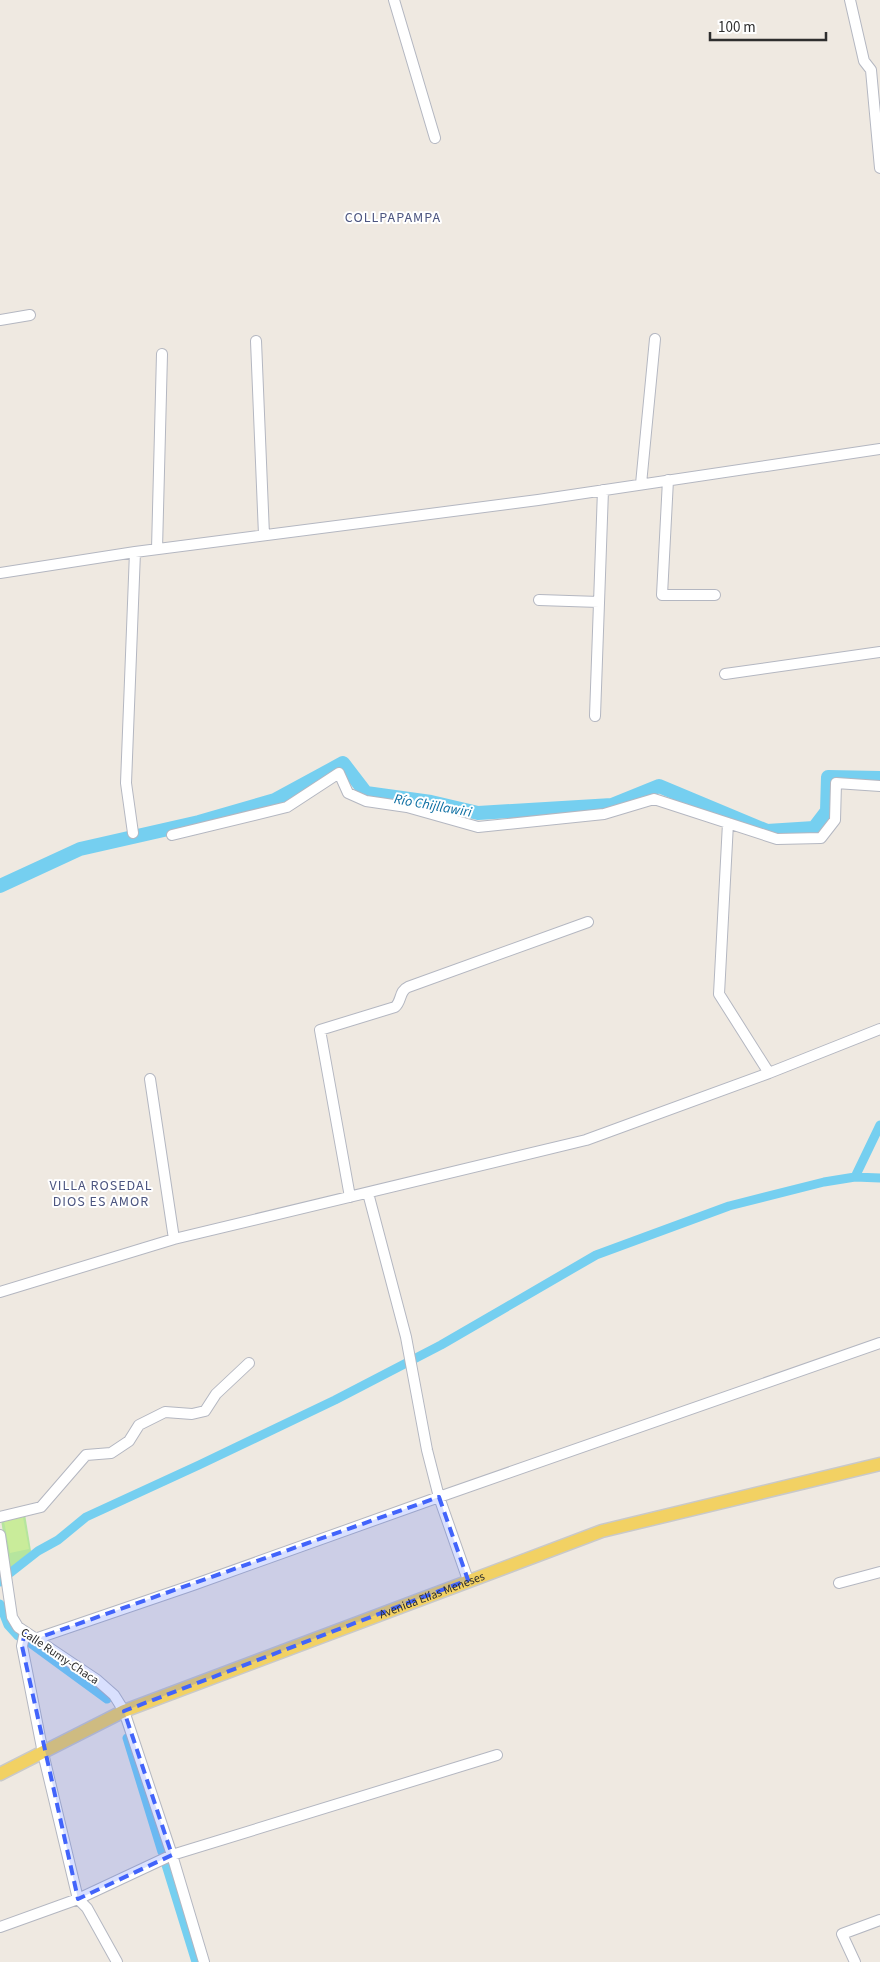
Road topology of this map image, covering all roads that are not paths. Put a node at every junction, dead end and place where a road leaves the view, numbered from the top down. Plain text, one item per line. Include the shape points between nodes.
1 (394, 0) edge
2 (850, 0) edge
3 (435, 138) dead end
4 (880, 168) edge
5 (30, 315) dead end
6 (0, 320) edge
7 (655, 339) dead end
8 (256, 341) dead end
9 (162, 354) dead end
10 (880, 449) edge
11 (668, 480) junction
12 (641, 484) junction
13 (604, 490) junction
14 (264, 535) junction
15 (157, 549) junction
16 (135, 552) junction
17 (0, 573) edge
18 (715, 595) dead end
19 (539, 600) dead end
20 (599, 602) junction
21 (880, 652) edge
22 (725, 674) dead end
23 (595, 716) dead end
24 (880, 786) edge
25 (728, 823) junction
26 (133, 833) dead end
27 (172, 835) dead end
28 (588, 922) dead end
29 (880, 1029) edge
30 (769, 1073) junction
31 (150, 1079) dead end
32 (368, 1193) junction
33 (350, 1197) junction
34 (174, 1239) junction
35 (0, 1292) edge
36 (880, 1344) edge
37 (249, 1363) dead end
38 (880, 1464) edge
39 (439, 1497) junction
40 (0, 1516) edge
41 (0, 1534) edge
42 (880, 1572) edge
43 (468, 1580) junction
44 (839, 1583) dead end
45 (26, 1632) junction
46 (35, 1639) junction
47 (124, 1711) junction
48 (43, 1753) junction
49 (497, 1754) dead end
50 (0, 1774) edge
51 (172, 1855) junction
52 (78, 1898) junction
53 (880, 1920) edge
54 (0, 1926) edge
55 (117, 1962) edge
56 (204, 1962) edge
57 (855, 1962) edge

1 - 3 street
2 - 4 street via 864,61 871,70
5 - 6 street
7 - 12 street
8 - 14 street
9 - 15 street
10 - 11 street
11 - 12 street
11 - 18 street via 662,595
12 - 13 street
13 - 14 street
13 - 20 street
14 - 15 street
15 - 16 street
16 - 17 street
16 - 26 street via 126,783
19 - 20 street
20 - 23 street
21 - 22 street
24 - 25 street via 836,783 835,820 821,838 777,840
25 - 27 street via 654,799 604,814 478,827 407,806 366,801 348,793 339,773 287,807
25 - 30 street via 719,994
28 - 33 street via 408,987 401,992 399,1004 395,1007 320,1030
29 - 30 street
30 - 32 street via 586,1140
31 - 34 street
32 - 33 street
32 - 39 street via 409,1354
33 - 34 street
34 - 35 street
36 - 39 street
37 - 40 street via 216,1394 205,1411 192,1414 165,1412 139,1425 129,1441 111,1453 86,1455 40,1507
38 - 43 main road, Avenida Elías Meneses via 602,1532
39 - 43 street
39 - 46 street
41 - 45 street, Calle Rumy-Chaca via 12,1617
42 - 44 street
43 - 47 main road, Avenida Elías Meneses
45 - 46 street, Calle Rumy-Chaca
45 - 48 street via 22,1646
46 - 47 street, Calle Rumy-Chaca via 97,1680 114,1695
47 - 48 main road, Avenida Elías Meneses
47 - 51 street, Calle Rumy-Chaca
48 - 50 main road, Avenida Elías Meneses
48 - 52 street
49 - 51 street
51 - 52 street
51 - 56 street, Calle Rumy-Chaca
52 - 54 street
52 - 55 street
53 - 57 street via 842,1934

